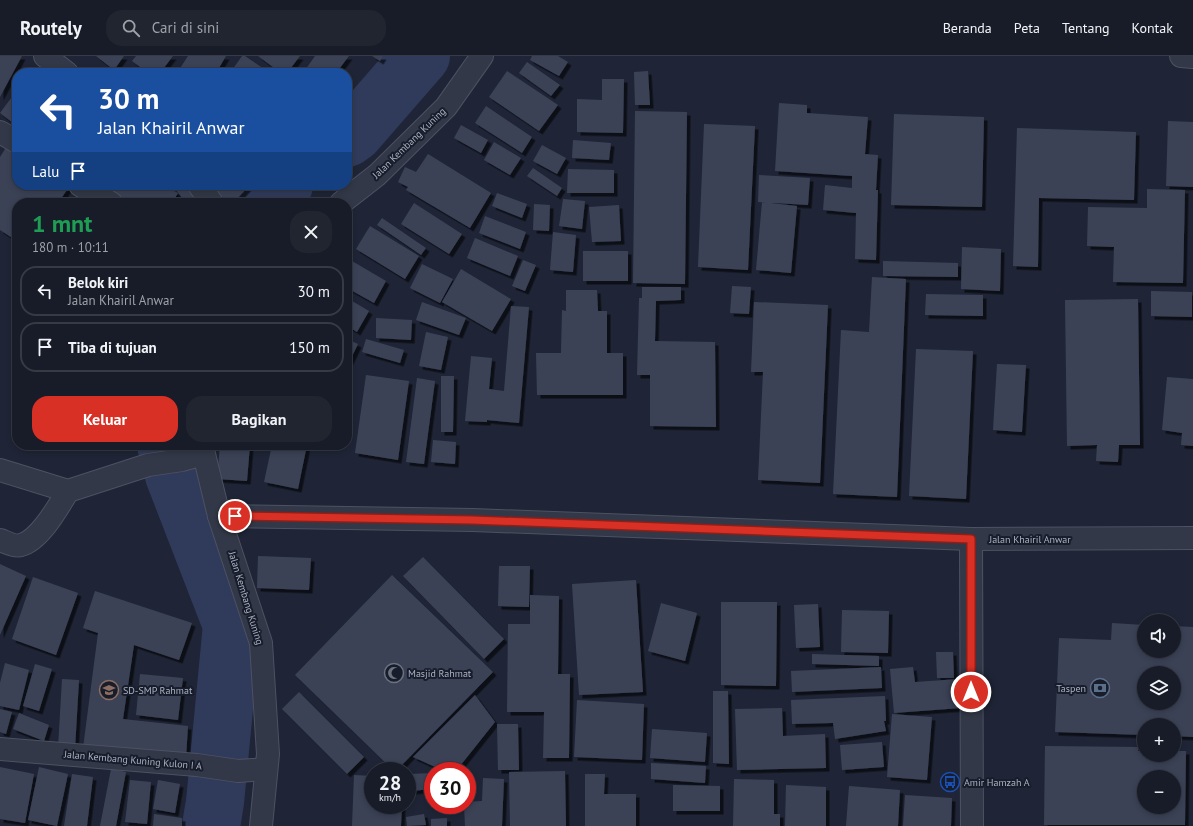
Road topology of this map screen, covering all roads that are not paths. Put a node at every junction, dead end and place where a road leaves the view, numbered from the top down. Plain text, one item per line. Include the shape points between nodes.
1 (45, 56) edge
2 (482, 56) edge
3 (1181, 56) edge
4 (1193, 57) edge
5 (61, 68) edge
6 (0, 132) edge
7 (12, 139) edge
8 (89, 190) edge
9 (102, 198) edge
10 (347, 198) edge
11 (203, 450) edge
12 (205, 450) edge
13 (0, 470) edge
14 (68, 491) junction
15 (219, 516) junction
16 (1193, 538) edge
17 (971, 539) junction
18 (7, 542) edge
19 (0, 749) edge
20 (266, 769) junction
21 (260, 826) edge
22 (972, 826) edge

1 - 5 street
2 - 10 street, Jalan Kembang Kuning via 446,107 377,175
3 - 4 street
6 - 7 street
8 - 9 street
11 - 14 street via 182,460 148,465
12 - 15 street, Jalan Kembang Kuning
13 - 14 street
14 - 18 street via 36,536 20,546
15 - 17 street, Jalan Khairil Anwar via 472,520
15 - 20 street, Jalan Kembang Kuning via 261,643 268,754
16 - 17 street, Jalan Khairil Anwar
17 - 22 street
19 - 20 street, Jalan Kembang Kuning Kulon I A via 197,765 238,771
20 - 21 street, Jalan Kembang Kuning

